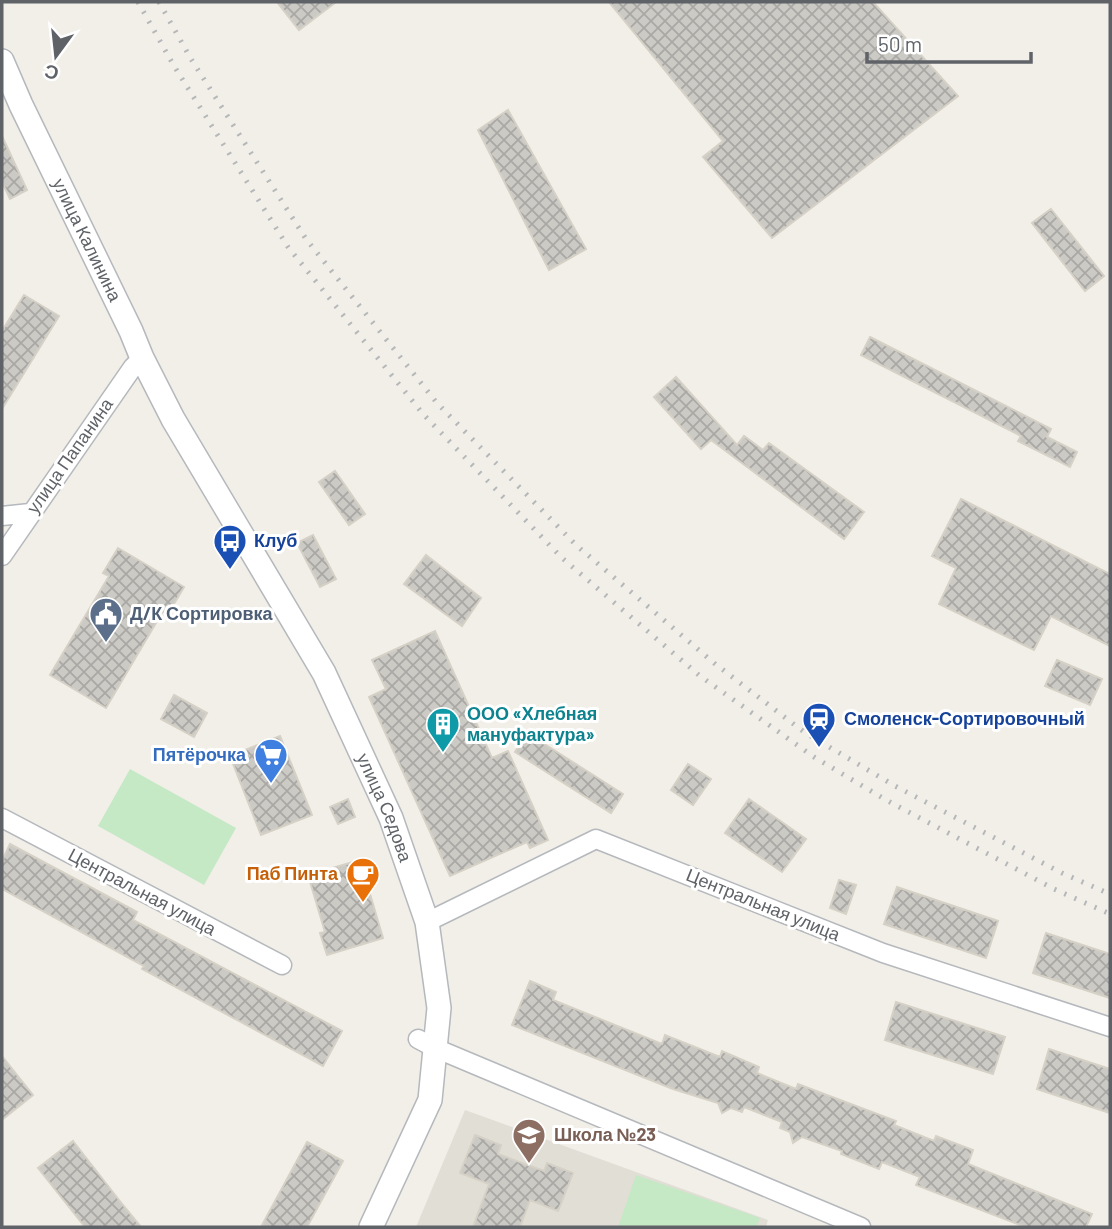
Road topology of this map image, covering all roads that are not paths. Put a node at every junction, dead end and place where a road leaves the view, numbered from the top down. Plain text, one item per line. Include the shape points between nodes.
1 (2, 61) edge
2 (142, 358) junction
3 (173, 419) joint
4 (30, 513) junction
5 (2, 516) edge
6 (2, 556) edge
7 (2, 818) edge
8 (426, 922) junction
9 (282, 965) dead end
10 (1110, 1027) edge
11 (427, 1044) junction
12 (371, 1227) edge
13 (861, 1227) edge

1 - 2 street, улица Калинина
2 - 3 street, улица Калинина
2 - 4 street, улица Папанина
3 - 8 street, улица Седова via 324,674 391,818
4 - 5 street
4 - 6 street, улица Папанина
7 - 9 street, Центральная улица
8 - 10 street, Центральная улица via 596,839 883,953
8 - 11 street, улица Седова via 439,1008
11 - 12 street, улица Седова via 430,1100
11 - 13 street

